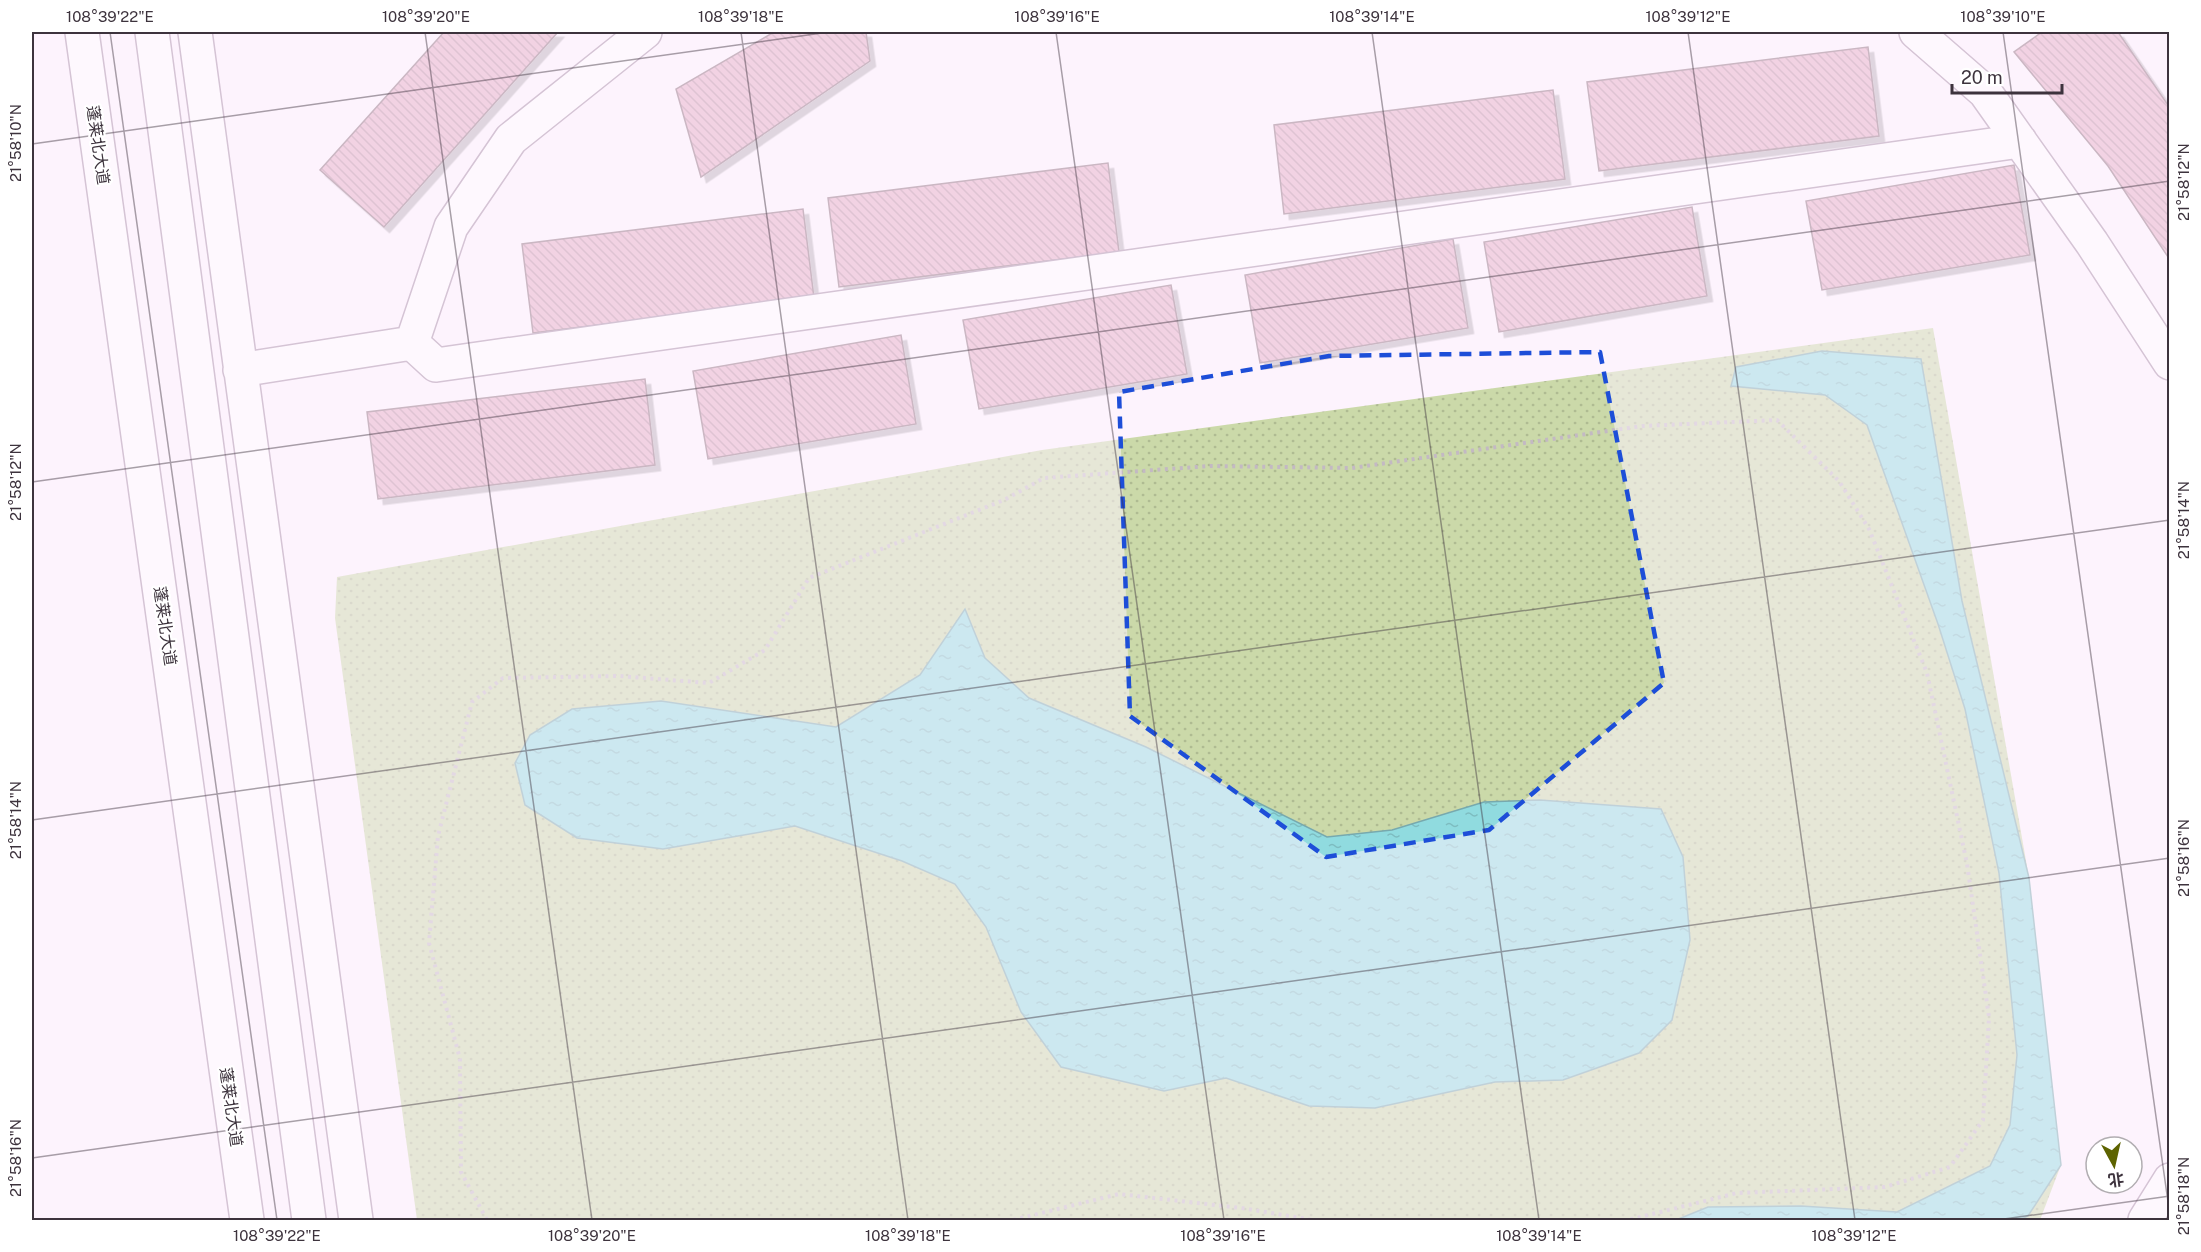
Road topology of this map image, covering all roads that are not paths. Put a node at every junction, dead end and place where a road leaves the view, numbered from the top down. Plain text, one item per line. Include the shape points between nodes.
1 (82, 32) edge
2 (152, 32) edge
3 (195, 32) edge
4 (645, 32) edge
5 (1916, 32) edge
6 (2020, 141) junction
7 (411, 343) junction
8 (2169, 363) edge
9 (240, 370) junction
10 (2169, 1180) edge
11 (247, 1221) edge
12 (309, 1221) edge
13 (356, 1221) edge
14 (2145, 1221) edge

1 - 11 main road, 蓬莱北大道
2 - 12 main road
3 - 9 main road
4 - 7 main road via 511,139 451,227
5 - 6 main road via 1985,92
6 - 7 main road via 436,365
6 - 8 main road
7 - 9 main road
9 - 13 main road
10 - 14 main road

